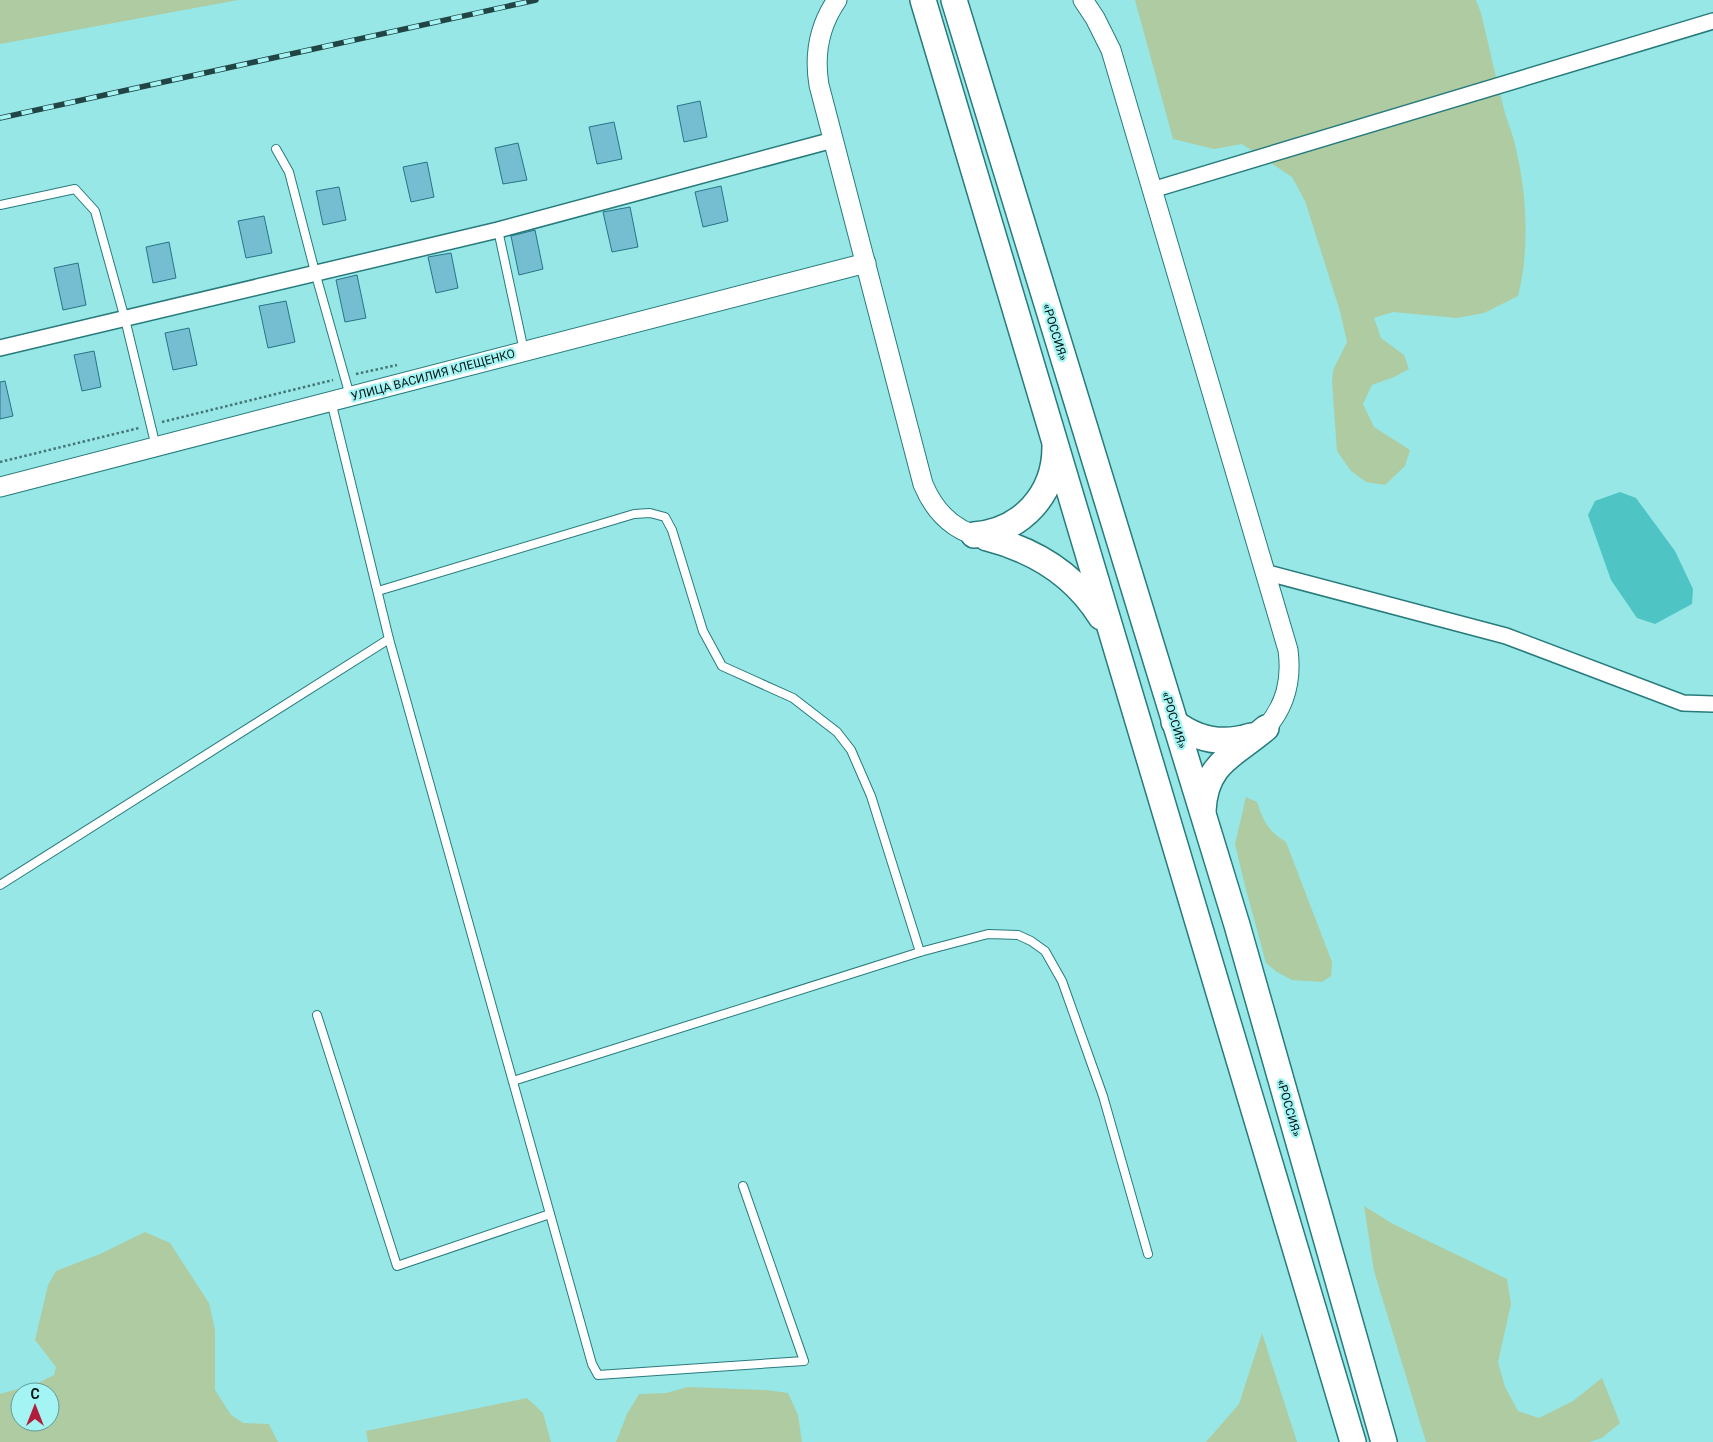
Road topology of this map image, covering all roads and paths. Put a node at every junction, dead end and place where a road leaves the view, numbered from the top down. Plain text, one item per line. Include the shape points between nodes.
1 (837, 0) edge
2 (954, 0) edge
3 (1083, 0) edge
4 (924, 2) edge
5 (1713, 21) edge
6 (834, 140) junction
7 (276, 149) dead end
8 (1152, 190) junction
9 (0, 205) edge
10 (498, 230) junction
11 (866, 263) junction
12 (314, 272) junction
13 (125, 318) junction
14 (0, 348) edge
15 (524, 351) junction
16 (400, 364) dead end
17 (344, 377) junction
18 (350, 396) junction
19 (331, 402) junction
20 (151, 425) junction
21 (1053, 429) junction
22 (156, 447) junction
23 (0, 462) edge
24 (0, 487) edge
25 (979, 537) junction
26 (1264, 572) junction
27 (378, 590) junction
28 (389, 639) junction
29 (1113, 639) junction
30 (1713, 704) edge
31 (1174, 722) junction
32 (1266, 728) junction
33 (1202, 814) junction
34 (0, 885) edge
35 (920, 952) junction
36 (317, 1015) dead end
37 (513, 1081) junction
38 (744, 1186) dead end
39 (550, 1214) junction
40 (1148, 1254) dead end
41 (1353, 1442) edge
42 (1384, 1442) edge

1 - 6 street via 823,28 817,57 819,86
2 - 31 highway, «РОССИЯ»
3 - 8 street via 1096,18 1111,50
4 - 21 highway
5 - 8 street
6 - 10 street
6 - 11 street
7 - 12 lane via 289,172
8 - 26 street
9 - 13 lane via 75,188 95,211
10 - 12 street
10 - 15 lane
11 - 15 street, УЛИЦА ВАСИЛИЯ КЛЕЩЕНКО
11 - 25 street via 923,484 941,515
12 - 13 street
12 - 17 lane
13 - 14 street
13 - 20 lane
15 - 18 street, УЛИЦА ВАСИЛИЯ КЛЕЩЕНКО
16 - 17 path
17 - 18 lane
17 - 20 path
18 - 19 street, УЛИЦА ВАСИЛИЯ КЛЕЩЕНКО
19 - 22 street, УЛИЦА ВАСИЛИЯ КЛЕЩЕНКО
19 - 27 lane
20 - 22 lane
20 - 23 path
21 - 25 highway via 1052,474 1035,505 1006,527
21 - 29 highway
22 - 24 street, УЛИЦА ВАСИЛИЯ КЛЕЩЕНКО
25 - 29 highway via 1026,551 1062,573 1092,603
26 - 30 street via 1506,636 1682,703
26 - 32 street via 1288,650 1290,669 1278,714
27 - 28 lane
27 - 35 lane via 634,514 665,516 703,631 722,666 793,698 837,732 850,750 871,796
28 - 34 lane
28 - 37 lane
29 - 41 highway
31 - 32 highway via 1195,735 1219,741 1244,739
31 - 33 highway, «РОССИЯ»
32 - 33 highway via 1228,756 1216,770 1204,795
33 - 42 highway, «РОССИЯ» via 1237,925
35 - 37 lane
35 - 40 lane via 988,934 1018,935 1046,951 1062,981 1103,1096
36 - 39 lane via 397,1266
37 - 39 lane
38 - 39 lane via 804,1361 598,1376

